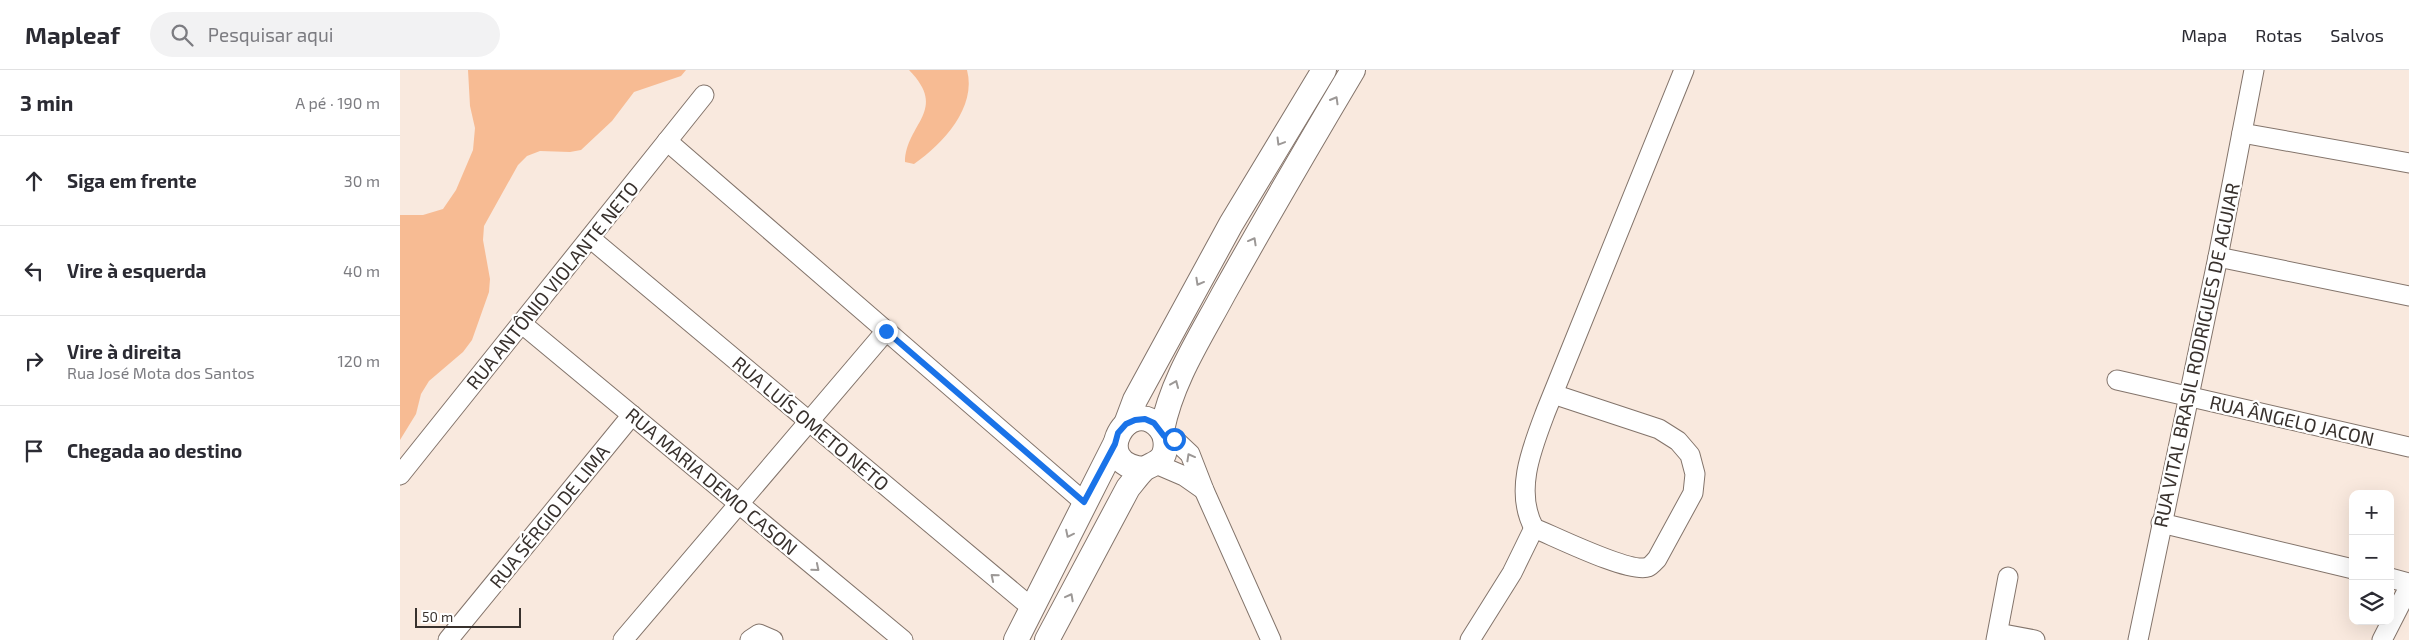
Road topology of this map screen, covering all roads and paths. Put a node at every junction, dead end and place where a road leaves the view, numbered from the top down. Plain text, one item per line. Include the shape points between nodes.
1 (1324, 70) edge
2 (1353, 70) edge
3 (1684, 70) edge
4 (2254, 70) edge
5 (704, 95) dead end
6 (2242, 133) junction
7 (667, 141) junction
8 (2409, 163) edge
9 (590, 238) junction
10 (2218, 257) junction
11 (2409, 296) edge
12 (522, 323) junction
13 (886, 331) junction
14 (2117, 380) dead end
15 (1553, 394) junction
16 (2188, 396) junction
17 (632, 415) junction
18 (809, 421) junction
19 (1163, 433) junction
20 (1120, 434) junction
21 (2409, 446) edge
22 (1150, 467) junction
23 (400, 475) edge
24 (1204, 490) junction
25 (1084, 502) junction
26 (739, 504) junction
27 (2161, 523) junction
28 (1534, 528) junction
29 (2349, 568) edge
30 (2008, 577) dead end
31 (2394, 579) edge
32 (2409, 583) edge
33 (2409, 587) edge
34 (1032, 608) junction
35 (1997, 637) edge
36 (448, 640) edge
37 (623, 640) edge
38 (750, 640) edge
39 (773, 640) edge
40 (903, 640) edge
41 (1016, 640) edge
42 (1047, 640) edge
43 (1271, 640) edge
44 (1470, 640) edge
45 (2035, 640) edge
46 (2138, 640) edge
47 (2382, 640) edge

1 -> 20 main road via 1231,224 1135,400
19 -> 2 main road via 1167,403 1179,376 1255,236
3 - 15 street
4 - 6 street, RUA VITAL BRASIL RODRIGUES DE AGUIAR
5 - 7 street, RUA ANTÔNIO VIOLANTE NETO
6 - 8 street
6 - 10 street, RUA VITAL BRASIL RODRIGUES DE AGUIAR
7 - 9 street, RUA ANTÔNIO VIOLANTE NETO
7 - 13 street
9 - 12 street, RUA ANTÔNIO VIOLANTE NETO
9 - 18 street, RUA LUÍS OMETO NETO
10 - 11 street
10 - 16 street, RUA VITAL BRASIL RODRIGUES DE AGUIAR
12 - 17 street, RUA MARIA DEMO CASON
12 - 23 street, RUA ANTÔNIO VIOLANTE NETO
13 - 18 street
13 - 25 street
14 - 16 street, RUA ÂNGELO JACON
15 - 28 street via 1539,428 1525,483 1526,510
15 - 28 street via 1659,430 1678,441 1690,455 1695,474 1693,493 1657,559 1649,567 1638,568 1614,561
16 - 21 street, RUA ÂNGELO JACON
16 - 27 street, RUA VITAL BRASIL RODRIGUES DE AGUIAR
17 - 26 street, RUA MARIA DEMO CASON
17 - 36 street, RUA SÉRGIO DE LIMA
18 - 26 street
34 -> 18 street, RUA LUÍS OMETO NETO
19 - 20 main road via 1145,419 1135,420
19 - 22 main road via 1166,442 1164,454
24 -> 19 street via 1190,454
20 - 22 main road via 1117,455 1124,463 1133,468
20 - 25 main road
22 - 24 street via 1184,476
42 -> 22 main road via 1128,488
24 - 43 street
25 -> 34 main road
26 - 37 street
26 -> 40 street, RUA MARIA DEMO CASON
27 - 29 street
27 - 46 street, RUA VITAL BRASIL RODRIGUES DE AGUIAR
28 - 44 street via 1516,566
30 - 35 street
31 - 32 street
33 - 47 street
34 - 41 main road
35 - 45 street
38 - 39 street via 759,634

